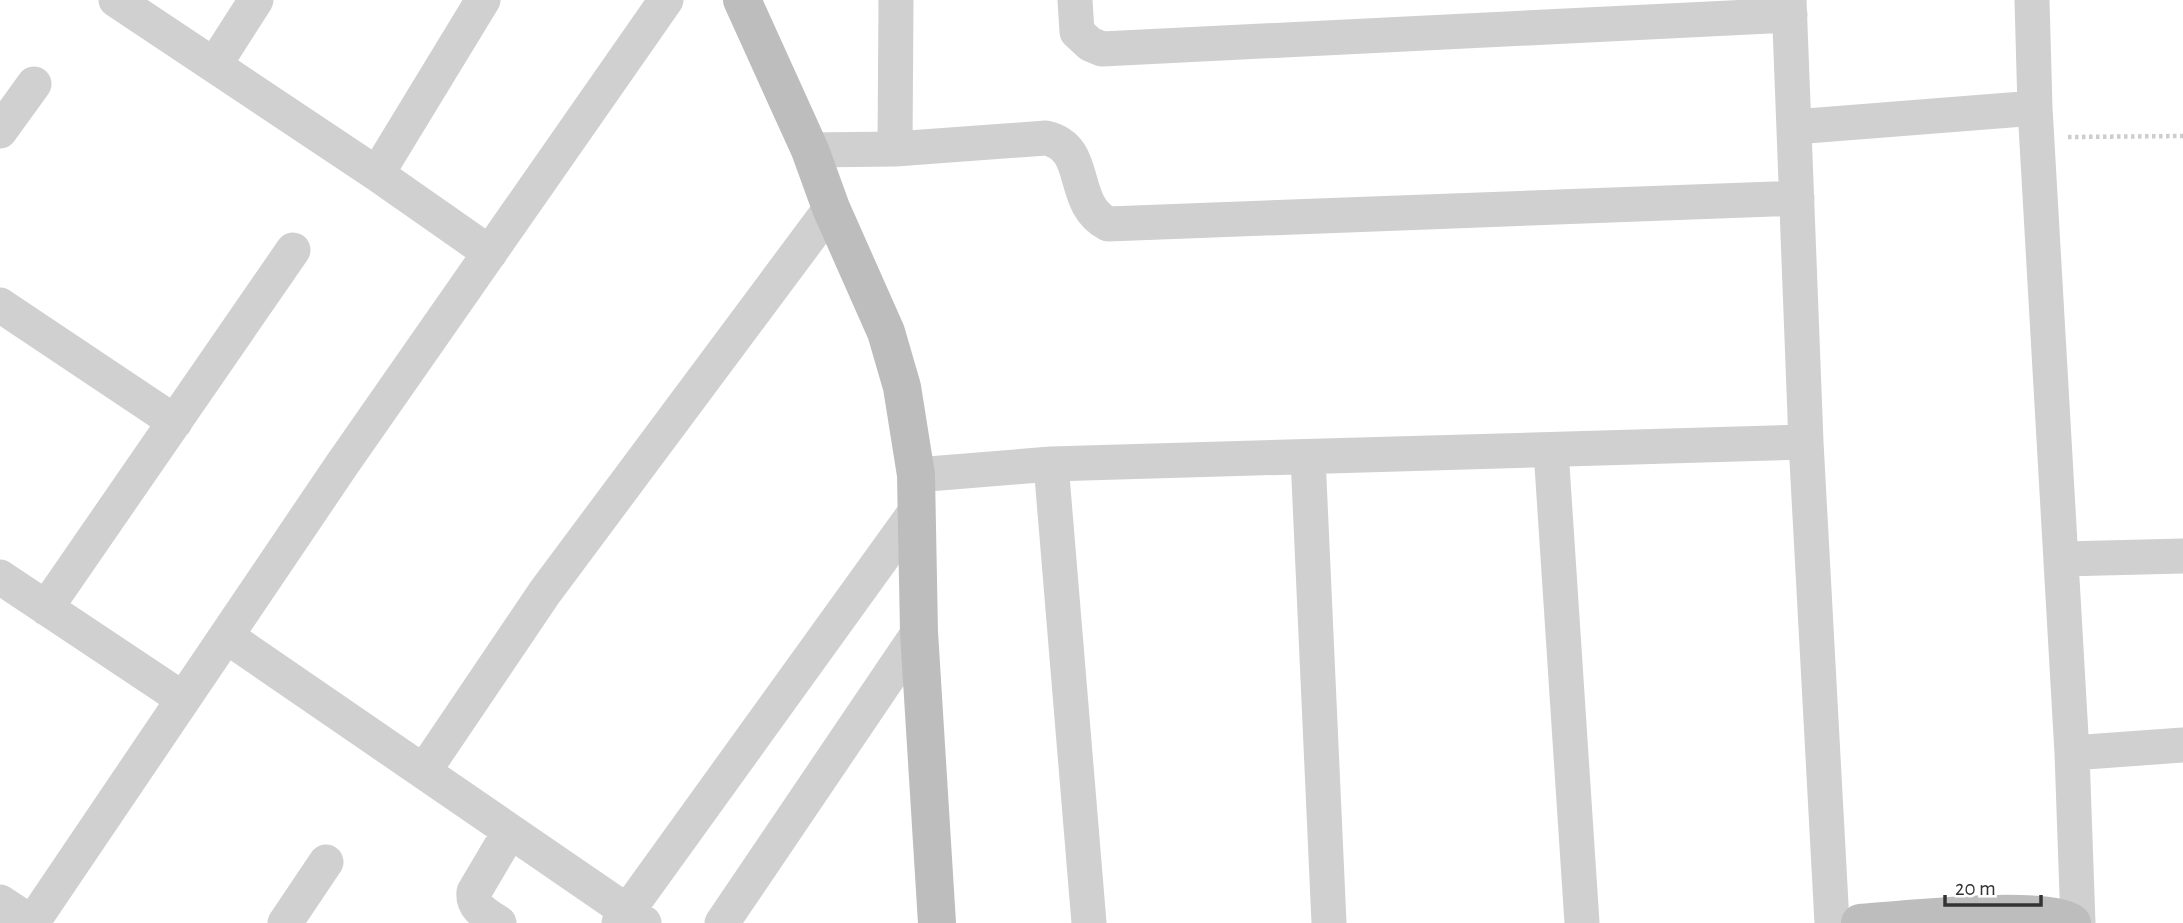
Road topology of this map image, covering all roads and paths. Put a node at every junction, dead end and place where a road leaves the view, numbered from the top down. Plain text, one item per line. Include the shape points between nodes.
1 (116, 0) edge
2 (256, 0) edge
3 (483, 0) edge
4 (666, 0) edge
5 (742, 0) edge
6 (896, 0) edge
7 (1075, 0) edge
8 (2032, 0) edge
9 (1789, 7) edge
10 (215, 65) junction
11 (33, 84) dead end
12 (2036, 123) junction
13 (1794, 127) junction
14 (0, 131) edge
15 (2183, 136) edge
16 (895, 149) junction
17 (810, 150) junction
18 (377, 174) junction
19 (1797, 198) junction
20 (831, 208) junction
21 (293, 250) dead end
22 (490, 253) junction
23 (0, 305) edge
24 (175, 422) junction
25 (1806, 442) junction
26 (1552, 450) junction
27 (1308, 457) junction
28 (1051, 464) junction
29 (916, 493) junction
30 (2183, 556) edge
31 (2063, 559) junction
32 (0, 577) edge
33 (46, 608) junction
34 (919, 632) junction
35 (226, 636) junction
36 (183, 699) junction
37 (2183, 745) edge
38 (2073, 753) junction
39 (424, 771) junction
40 (510, 831) junction
41 (326, 862) dead end
42 (0, 902) edge
43 (630, 919) edge
44 (32, 923) edge
45 (285, 923) edge
46 (499, 923) edge
47 (722, 923) edge
48 (937, 923) edge
49 (1089, 923) edge
50 (1329, 923) edge
51 (1582, 923) edge
52 (1832, 923) edge
53 (1860, 923) edge
54 (2075, 923) edge

1 - 10 street
2 - 10 street
3 - 18 street
4 - 22 street
5 - 17 street
6 - 16 street
7 - 9 street via 1077,32 1102,49
8 - 12 street
9 - 13 street
10 - 18 street
11 - 14 street
12 - 13 street
12 - 15 path
12 - 31 street
13 - 19 street
16 - 17 street
16 - 19 street via 1046,138 1060,141 1069,149 1088,206 1108,224
17 - 20 street
18 - 22 street
19 - 25 street
20 - 29 street via 894,356
20 - 39 street via 545,592
21 - 24 street
22 - 35 street
23 - 24 street
24 - 33 street
25 - 26 street
25 - 52 street
26 - 27 street
26 - 51 street
27 - 28 street
27 - 50 street
28 - 29 street
28 - 49 street
29 - 34 street
29 - 43 street
30 - 31 street
31 - 38 street
32 - 33 street
33 - 36 street
34 - 47 street
34 - 48 street
35 - 36 street
35 - 39 street
36 - 44 street
37 - 38 street
38 - 54 street
39 - 40 street
40 - 43 street
40 - 46 street via 473,900
41 - 45 street
42 - 44 street
53 - 54 street via 1971,915 2053,916

